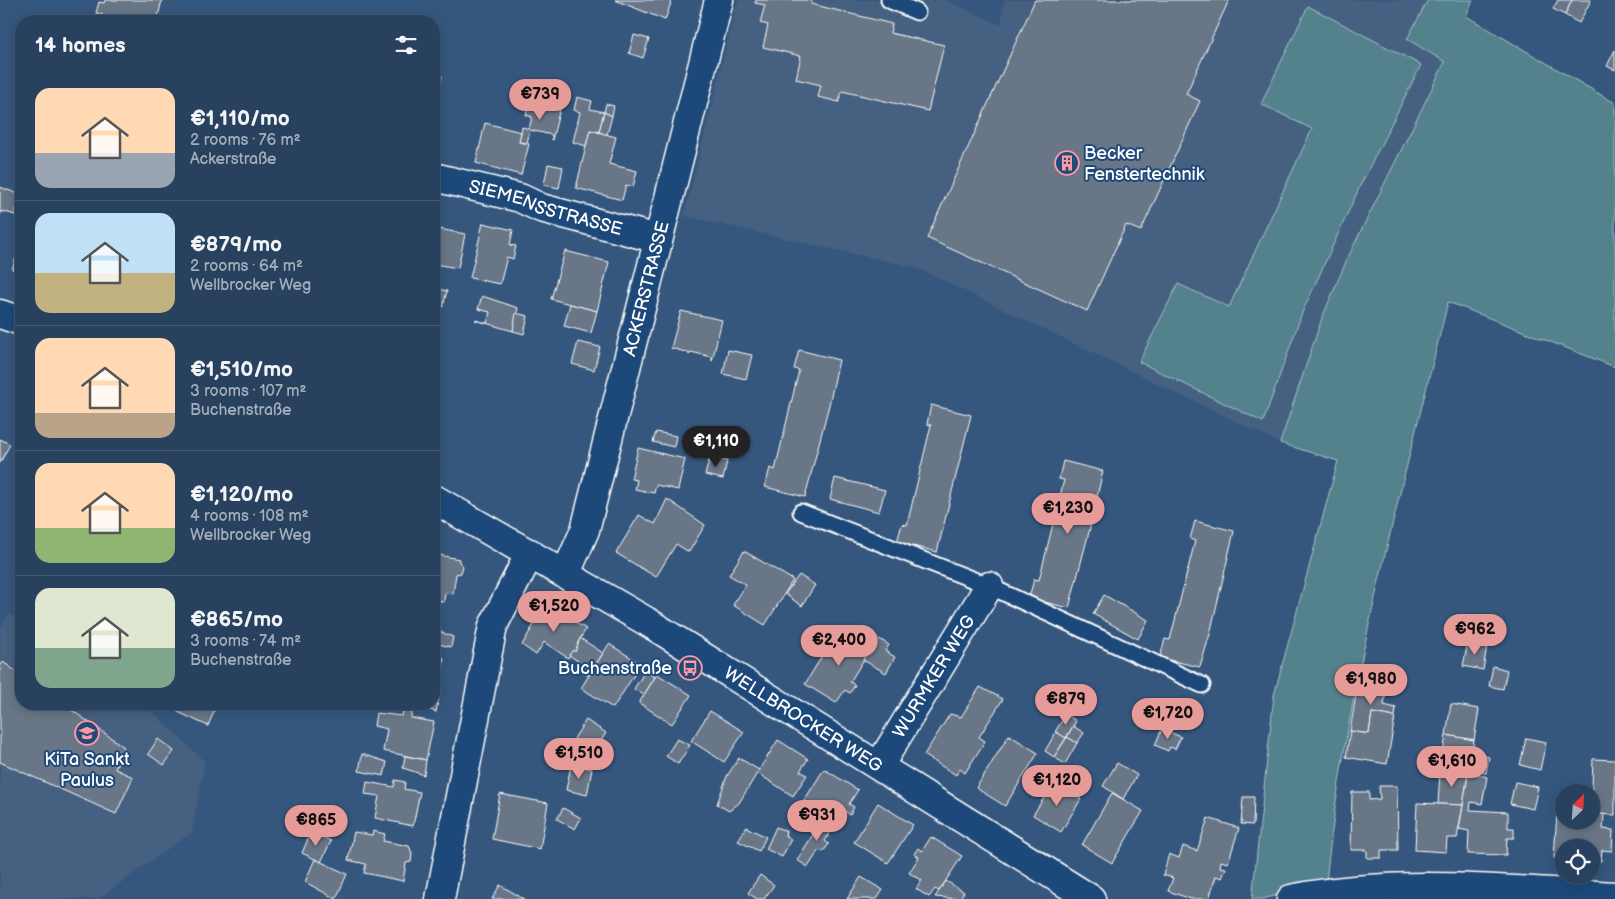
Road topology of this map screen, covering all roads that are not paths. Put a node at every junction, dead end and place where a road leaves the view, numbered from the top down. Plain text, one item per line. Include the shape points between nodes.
1 (719, 0) edge
2 (889, 0) edge
3 (917, 12) dead end
4 (440, 178) edge
5 (658, 239) junction
6 (0, 314) edge
7 (15, 319) edge
8 (440, 502) edge
9 (801, 512) dead end
10 (530, 552) junction
11 (566, 573) junction
12 (989, 586) junction
13 (1202, 685) dead end
14 (879, 766) junction
15 (1615, 896) edge
16 (440, 899) edge
17 (1092, 899) edge
18 (1291, 899) edge

1 - 5 street, ACKERSTRASSE
2 - 3 lane
4 - 5 street, SIEMENSSTRASSE via 520,198 541,208
5 - 11 street, ACKERSTRASSE via 585,530
6 - 7 street
8 - 10 street, WELLBROCKER WEG
9 - 12 lane
10 - 11 street, WELLBROCKER WEG
10 - 16 street via 493,626
11 - 14 street, WELLBROCKER WEG
12 - 13 lane
12 - 14 street, WURMKER WEG
14 - 17 street, WELLBROCKER WEG
15 - 18 street via 1504,889 1386,888 1332,891

